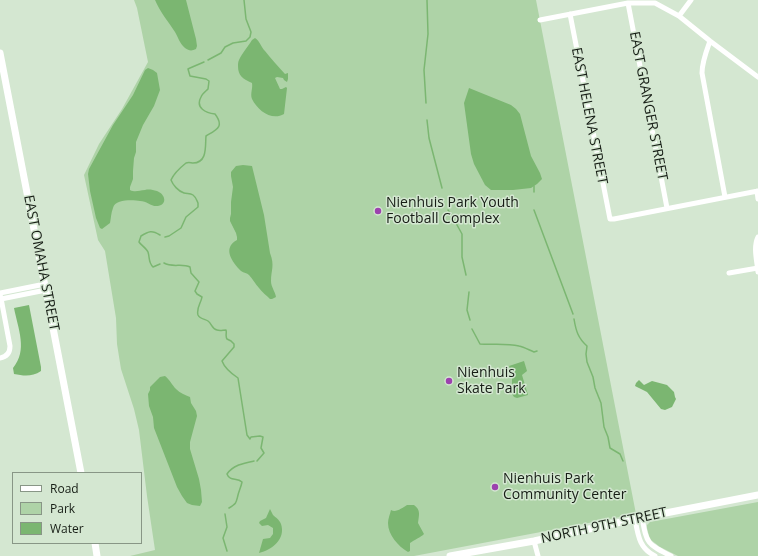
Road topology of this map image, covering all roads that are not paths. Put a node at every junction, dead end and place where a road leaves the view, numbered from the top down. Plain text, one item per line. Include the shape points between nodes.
1 (603, 0) edge
2 (691, 0) edge
3 (628, 3) junction
4 (604, 7) junction
5 (570, 14) junction
6 (680, 16) junction
7 (540, 20) dead end
8 (710, 41) junction
9 (0, 52) edge
10 (758, 77) edge
11 (757, 191) edge
12 (725, 197) junction
13 (758, 199) edge
14 (668, 208) junction
15 (758, 237) edge
16 (758, 268) edge
17 (758, 272) edge
18 (729, 273) dead end
19 (45, 287) junction
20 (0, 295) edge
21 (0, 358) edge
22 (81, 472) edge
23 (758, 495) edge
24 (639, 518) junction
25 (534, 541) junction
26 (94, 544) edge
27 (97, 556) edge
28 (450, 556) edge
29 (538, 556) edge
30 (655, 556) edge
31 (671, 556) edge

1 - 4 street
2 - 6 street
3 - 4 street
3 - 6 street via 655,3
3 - 14 street, EAST GRANGER STREET
4 - 5 street
5 - 7 street
5 - 14 street, EAST HELENA STREET via 610,219
6 - 8 street
8 - 10 street
8 - 12 street via 703,59 702,73
9 - 19 street, EAST OMAHA STREET
11 - 12 street
11 - 13 street
12 - 14 street
15 - 16 street via 755,247
16 - 17 street
16 - 18 street
19 - 20 street
19 - 22 street, EAST OMAHA STREET
20 - 21 street via 10,346 7,355
23 - 24 street, NORTH 9TH STREET
24 - 25 street, NORTH 9TH STREET
24 - 30 street via 641,542 645,549
24 - 31 street via 649,543
25 - 28 street, NORTH 9TH STREET
25 - 29 street
26 - 27 street

